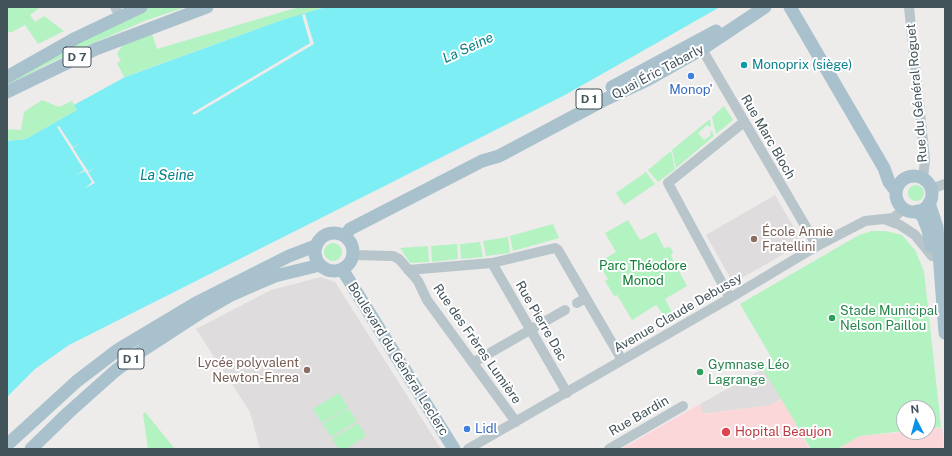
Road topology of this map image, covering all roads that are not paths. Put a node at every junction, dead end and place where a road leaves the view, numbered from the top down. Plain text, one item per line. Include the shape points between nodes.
1 (141, 7) edge
2 (207, 7) edge
3 (757, 7) edge
4 (765, 7) edge
5 (909, 7) edge
6 (118, 12) edge
7 (793, 12) edge
8 (76, 38) junction
9 (700, 45) junction
10 (7, 66) edge
11 (7, 77) edge
12 (7, 92) edge
13 (744, 122) junction
14 (482, 161) junction
15 (923, 178) junction
16 (945, 184) edge
17 (899, 186) junction
18 (931, 189) junction
19 (929, 203) junction
20 (904, 209) junction
21 (917, 211) junction
22 (884, 219) junction
23 (345, 236) junction
24 (315, 246) junction
25 (817, 246) junction
26 (352, 255) junction
27 (932, 256) junction
28 (492, 263) junction
29 (320, 265) junction
30 (342, 269) junction
31 (423, 269) junction
32 (408, 270) junction
33 (418, 281) junction
34 (941, 296) junction
35 (586, 298) junction
36 (730, 298) junction
37 (577, 303) dead end
38 (565, 310) dead end
39 (530, 330) junction
40 (945, 333) edge
41 (622, 360) junction
42 (474, 362) junction
43 (567, 393) junction
44 (682, 406) dead end
45 (516, 422) junction
46 (7, 445) edge
47 (31, 449) edge
48 (454, 449) edge
49 (468, 449) edge
50 (609, 449) edge

1 - 6 main road, D 7
2 - 12 main road, D 7 via 96,49
3 - 9 main road, Quai Éric Tabarly / D 1
4 - 9 main road, Quai Éric Tabarly / D 1
5 - 15 street, Rue du Général Roguet via 925,160
6 - 8 main road, D 7
7 - 17 main road via 884,168
8 - 10 main road via 65,40
8 - 11 main road, D 7
9 - 13 street, Rue Marc Bloch
9 - 14 main road, Quai Éric Tabarly / D 1 via 531,139 499,156
9 - 14 main road, Quai Éric Tabarly / D 1 via 495,149
13 - 25 street, Rue Marc Bloch
13 - 36 street via 668,183
14 - 23 main road, Quai Éric Tabarly via 350,229
15 - 17 main road via 912,176
15 - 18 main road
16 - 18 street
17 - 20 main road via 898,202
18 - 19 main road
19 - 21 main road
19 - 34 main road via 937,227
20 - 21 main road
20 - 22 street, Avenue Claude Debussy via 893,218
21 - 27 main road via 923,217 928,230
22 - 25 street, Avenue Claude Debussy via 864,221
22 - 27 street via 900,225 915,235
23 - 24 main road via 337,233 328,234 320,238
23 - 26 main road via 351,244
24 - 29 main road via 316,259
24 - 46 main road via 289,256 202,300 119,349 77,381
25 - 36 street, Avenue Claude Debussy
26 - 30 main road
26 - 32 street, Rue des Frères Lumière via 393,256 399,258
27 - 34 main road
28 - 31 street
28 - 35 street via 555,248
28 - 39 street, Rue Pierre Dac
29 - 30 main road via 334,271
29 - 47 main road, D 1 via 275,276 229,296 140,352 114,371
30 - 48 main road, Boulevard du Général Leclerc
31 - 32 street
31 - 33 street, Rue des Frères Lumière
32 - 33 street, Rue des Frères Lumière
33 - 42 street, Rue des Frères Lumière via 428,300
34 - 40 main road
35 - 37 street
35 - 41 street
36 - 41 street, Avenue Claude Debussy
38 - 39 street
39 - 42 street
39 - 43 street, Rue Pierre Dac
41 - 43 street, Avenue Claude Debussy
42 - 45 street, Rue des Frères Lumière
43 - 45 street, Avenue Claude Debussy
44 - 50 street, Rue Bardin
45 - 49 street, Avenue Claude Debussy

